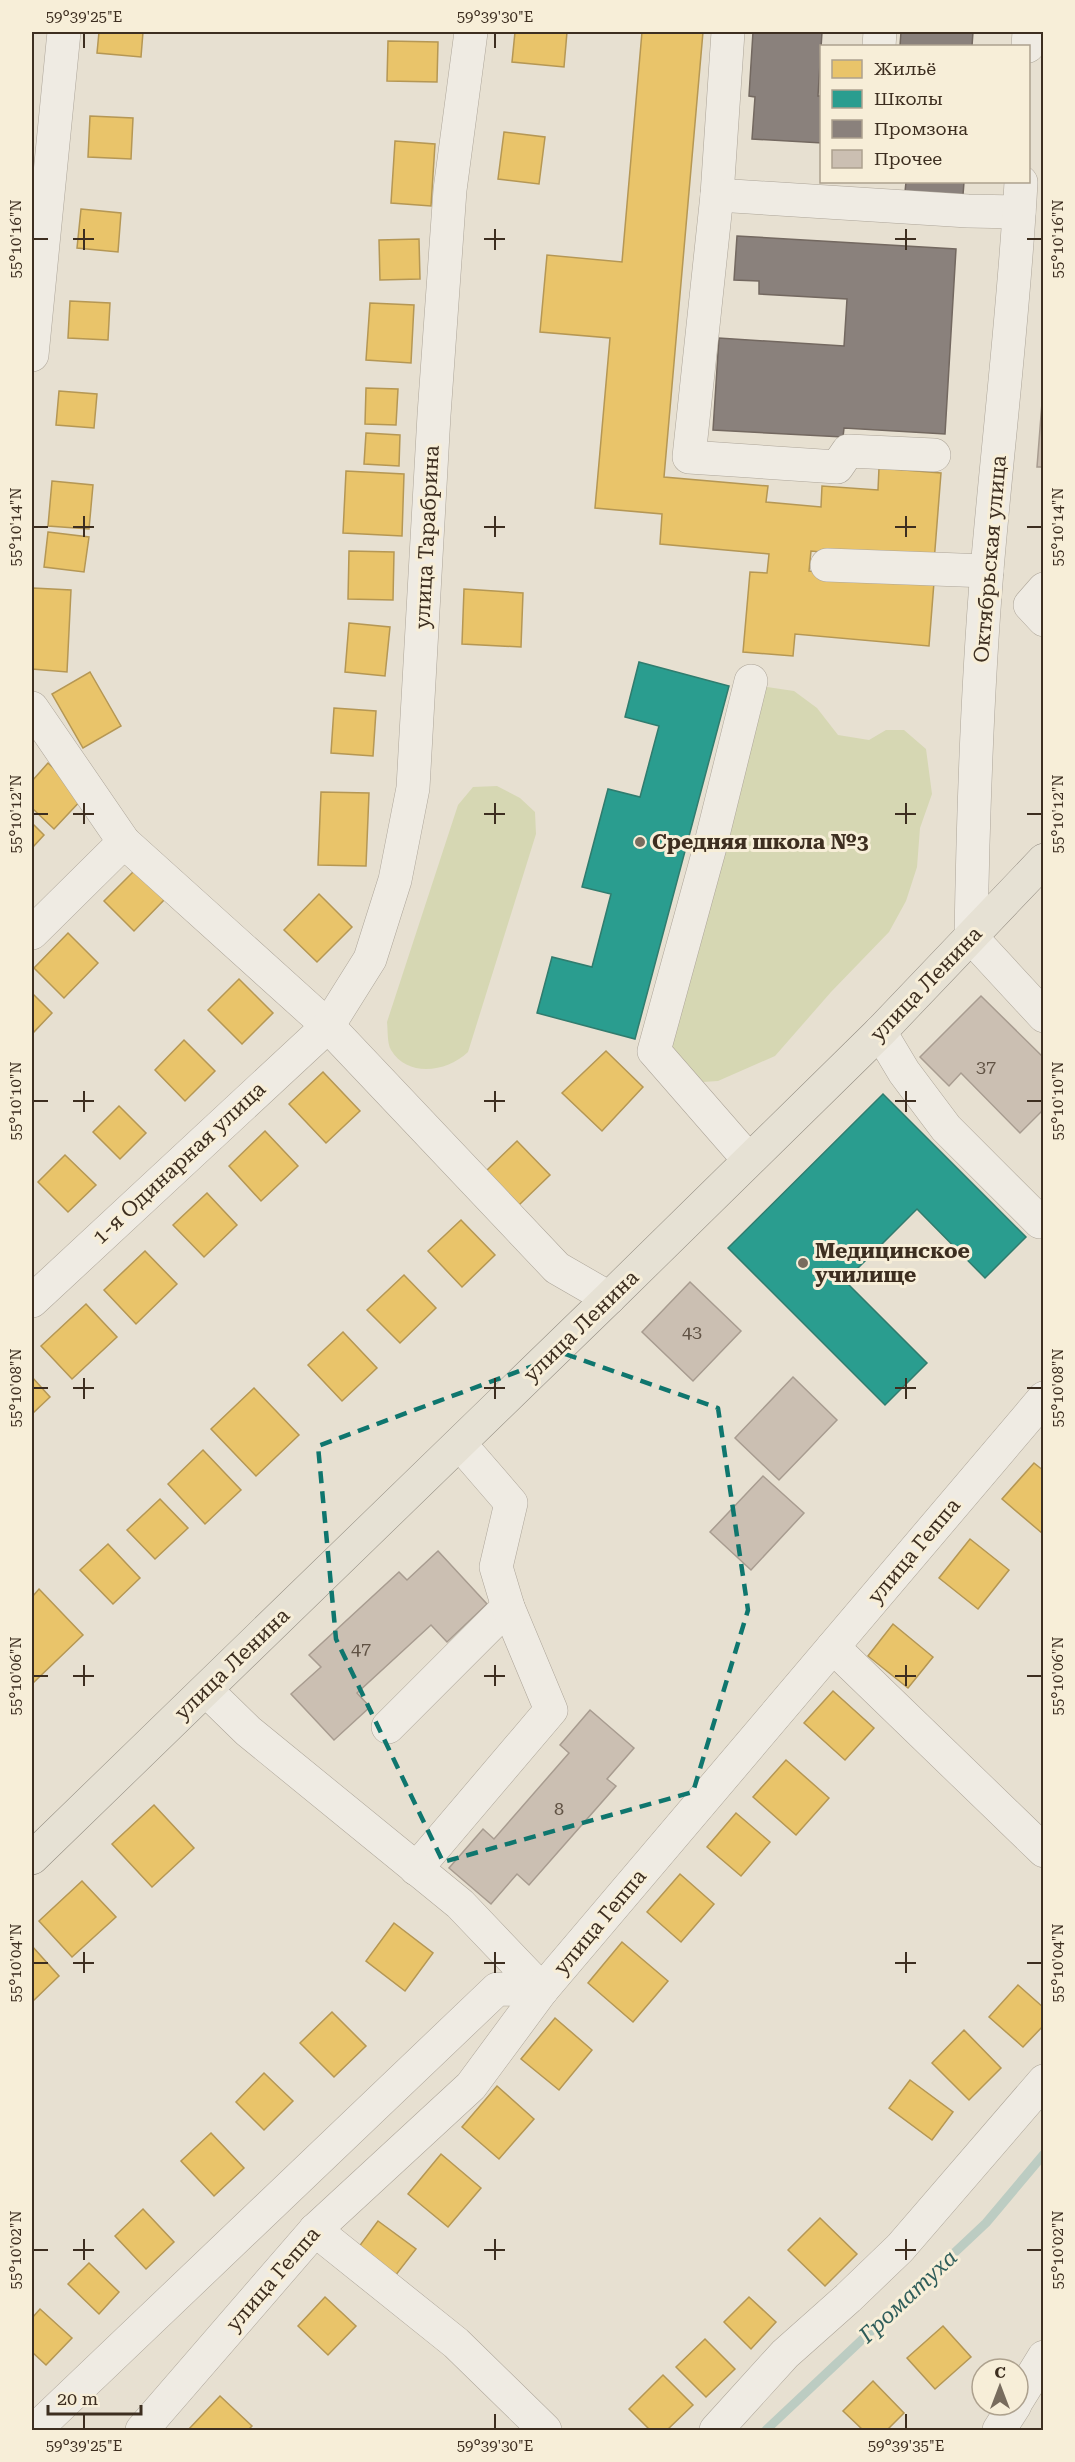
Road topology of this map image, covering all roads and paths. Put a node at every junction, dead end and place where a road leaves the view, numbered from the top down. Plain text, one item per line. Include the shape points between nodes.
1 (64, 32) edge
2 (471, 32) edge
3 (728, 32) edge
4 (717, 195) junction
5 (1020, 196) edge
6 (32, 356) edge
7 (934, 454) dead end
8 (827, 565) dead end
9 (987, 571) junction
10 (1044, 589) edge
11 (1044, 620) edge
12 (751, 681) dead end
13 (32, 708) edge
14 (124, 842) junction
15 (1044, 860) edge
16 (32, 933) edge
17 (971, 937) junction
18 (1044, 1016) edge
19 (328, 1026) junction
20 (880, 1032) junction
21 (749, 1160) junction
22 (1040, 1222) dead end
23 (609, 1298) junction
24 (32, 1301) edge
25 (1044, 1398) edge
26 (460, 1444) junction
27 (508, 1607) junction
28 (833, 1647) junction
29 (206, 1690) junction
30 (388, 1727) dead end
31 (1044, 1851) edge
32 (32, 1858) edge
33 (416, 1869) junction
34 (542, 1990) junction
35 (1044, 2081) edge
36 (315, 2230) junction
37 (1044, 2357) edge
38 (1030, 2380) edge
39 (1007, 2417) edge
40 (35, 2430) edge
41 (141, 2430) edge
42 (545, 2430) edge
43 (716, 2430) edge
44 (999, 2430) edge

1 - 6 street
2 - 19 street, улица Тарабрина via 450,190 413,788 394,879 370,959
3 - 4 street
4 - 5 street via 968,211
4 - 7 street via 689,457 837,467 848,451
5 - 9 street, Октябрьская улица
8 - 9 street
9 - 17 street, Октябрьская улица via 973,814
10 - 11 street via 1030,605
12 - 21 street via 654,1051
13 - 14 street
14 - 16 street
14 - 19 street
15 - 17 main road, улица Ленина
17 - 18 street
17 - 20 main road, улица Ленина
19 - 23 street via 557,1268
19 - 24 street, 1-я Одинарная улица
20 - 21 main road, улица Ленина
20 - 22 street via 946,1128
21 - 23 main road, улица Ленина
23 - 26 main road, улица Ленина
25 - 28 street, улица Геппа
26 - 27 street via 512,1503 496,1567
26 - 29 main road, улица Ленина
27 - 30 street
27 - 33 street via 551,1710
28 - 31 street
28 - 34 street, улица Геппа
29 - 32 main road, улица Ленина
29 - 33 street via 248,1731
33 - 34 street via 460,1904
34 - 36 street, улица Геппа via 471,2086
34 - 40 street via 497,1989
35 - 43 street via 900,2248 785,2354
36 - 41 street, улица Геппа
36 - 42 street via 456,2343
37 - 38 street
39 - 44 street

